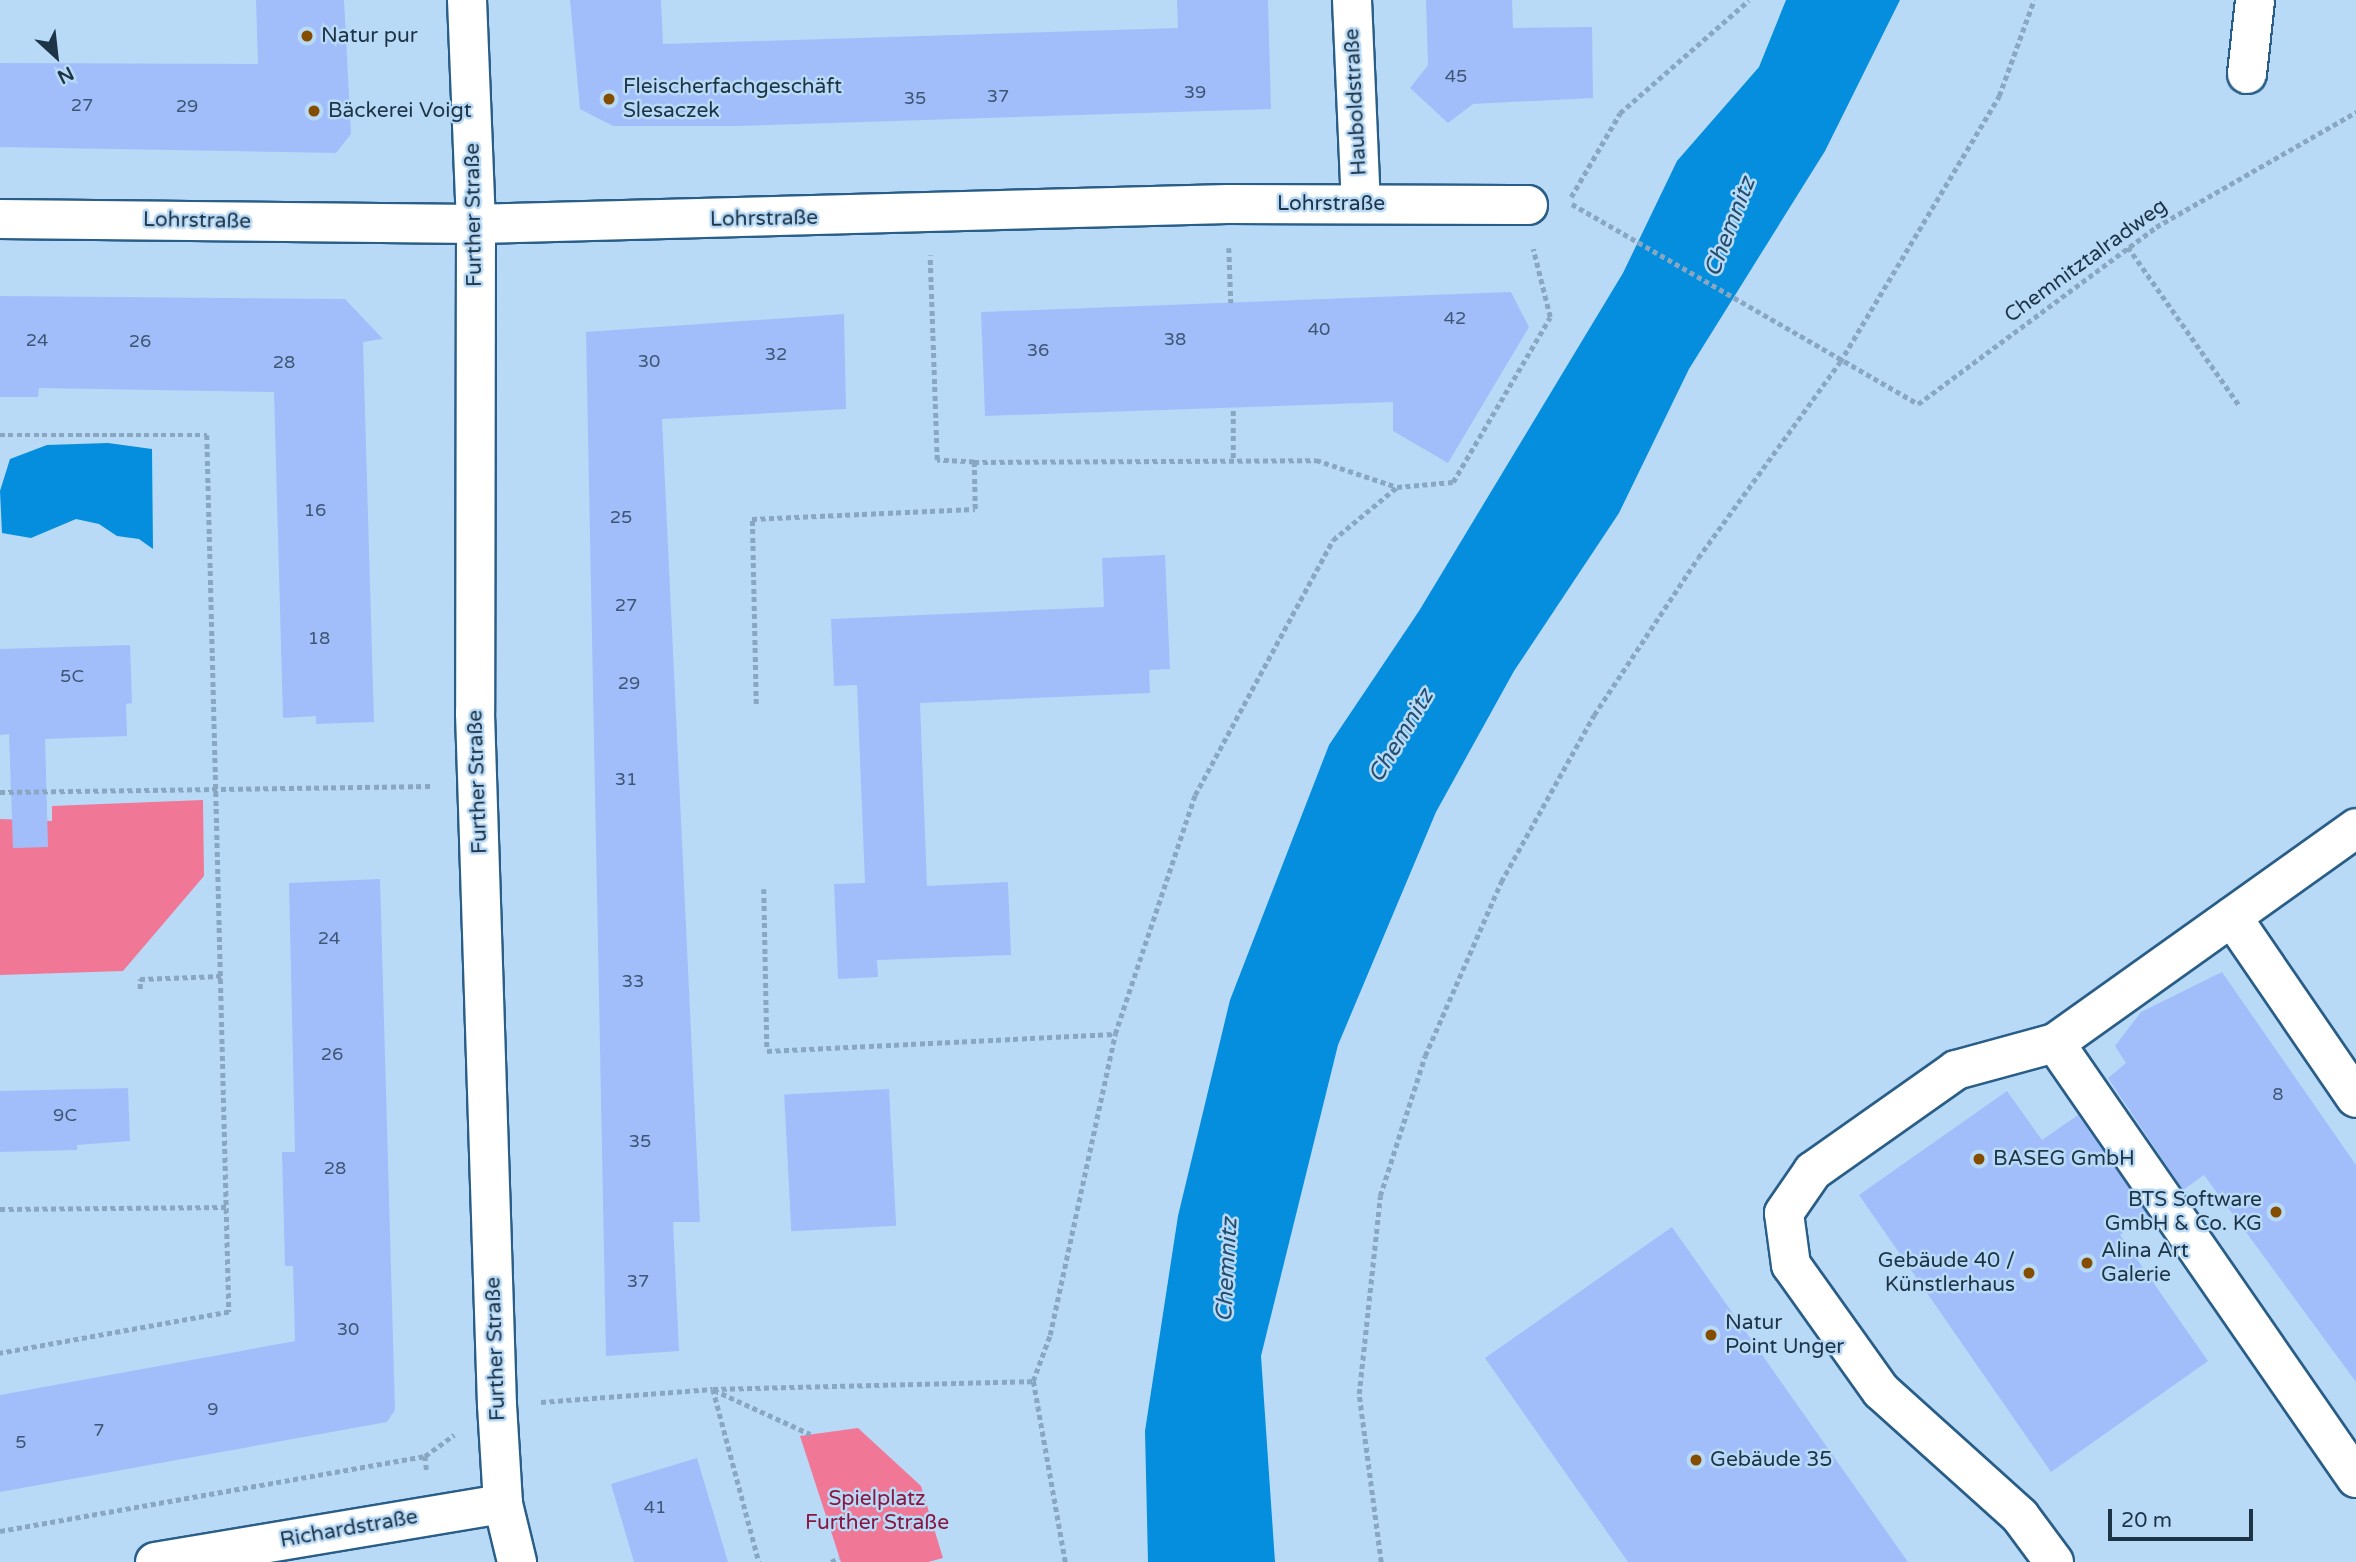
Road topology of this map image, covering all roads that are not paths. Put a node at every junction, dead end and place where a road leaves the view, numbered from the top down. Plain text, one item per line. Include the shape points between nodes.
1 (467, 0) edge
2 (1352, 0) edge
3 (2255, 0) edge
4 (2247, 74) dead end
5 (1361, 203) junction
6 (1528, 205) dead end
7 (0, 219) edge
8 (475, 224) junction
9 (2356, 828) edge
10 (2232, 917) junction
11 (2055, 1043) junction
12 (2356, 1098) edge
13 (2356, 1478) edge
14 (503, 1504) junction
15 (155, 1562) edge
16 (517, 1562) edge
17 (2054, 1562) edge

1 - 8 street, Further Straße
2 - 5 street, Hauboldstraße
3 - 4 street
5 - 6 street, Lohrstraße
5 - 8 street, Lohrstraße
7 - 8 street, Lohrstraße
8 - 14 street, Further Straße via 478,786
9 - 10 street
10 - 11 street
10 - 12 street
11 - 13 street
11 - 17 street via 1956,1070 1813,1171 1784,1213 1791,1265 1881,1391 2020,1516
14 - 15 street, Richardstraße
14 - 16 street, Further Straße

